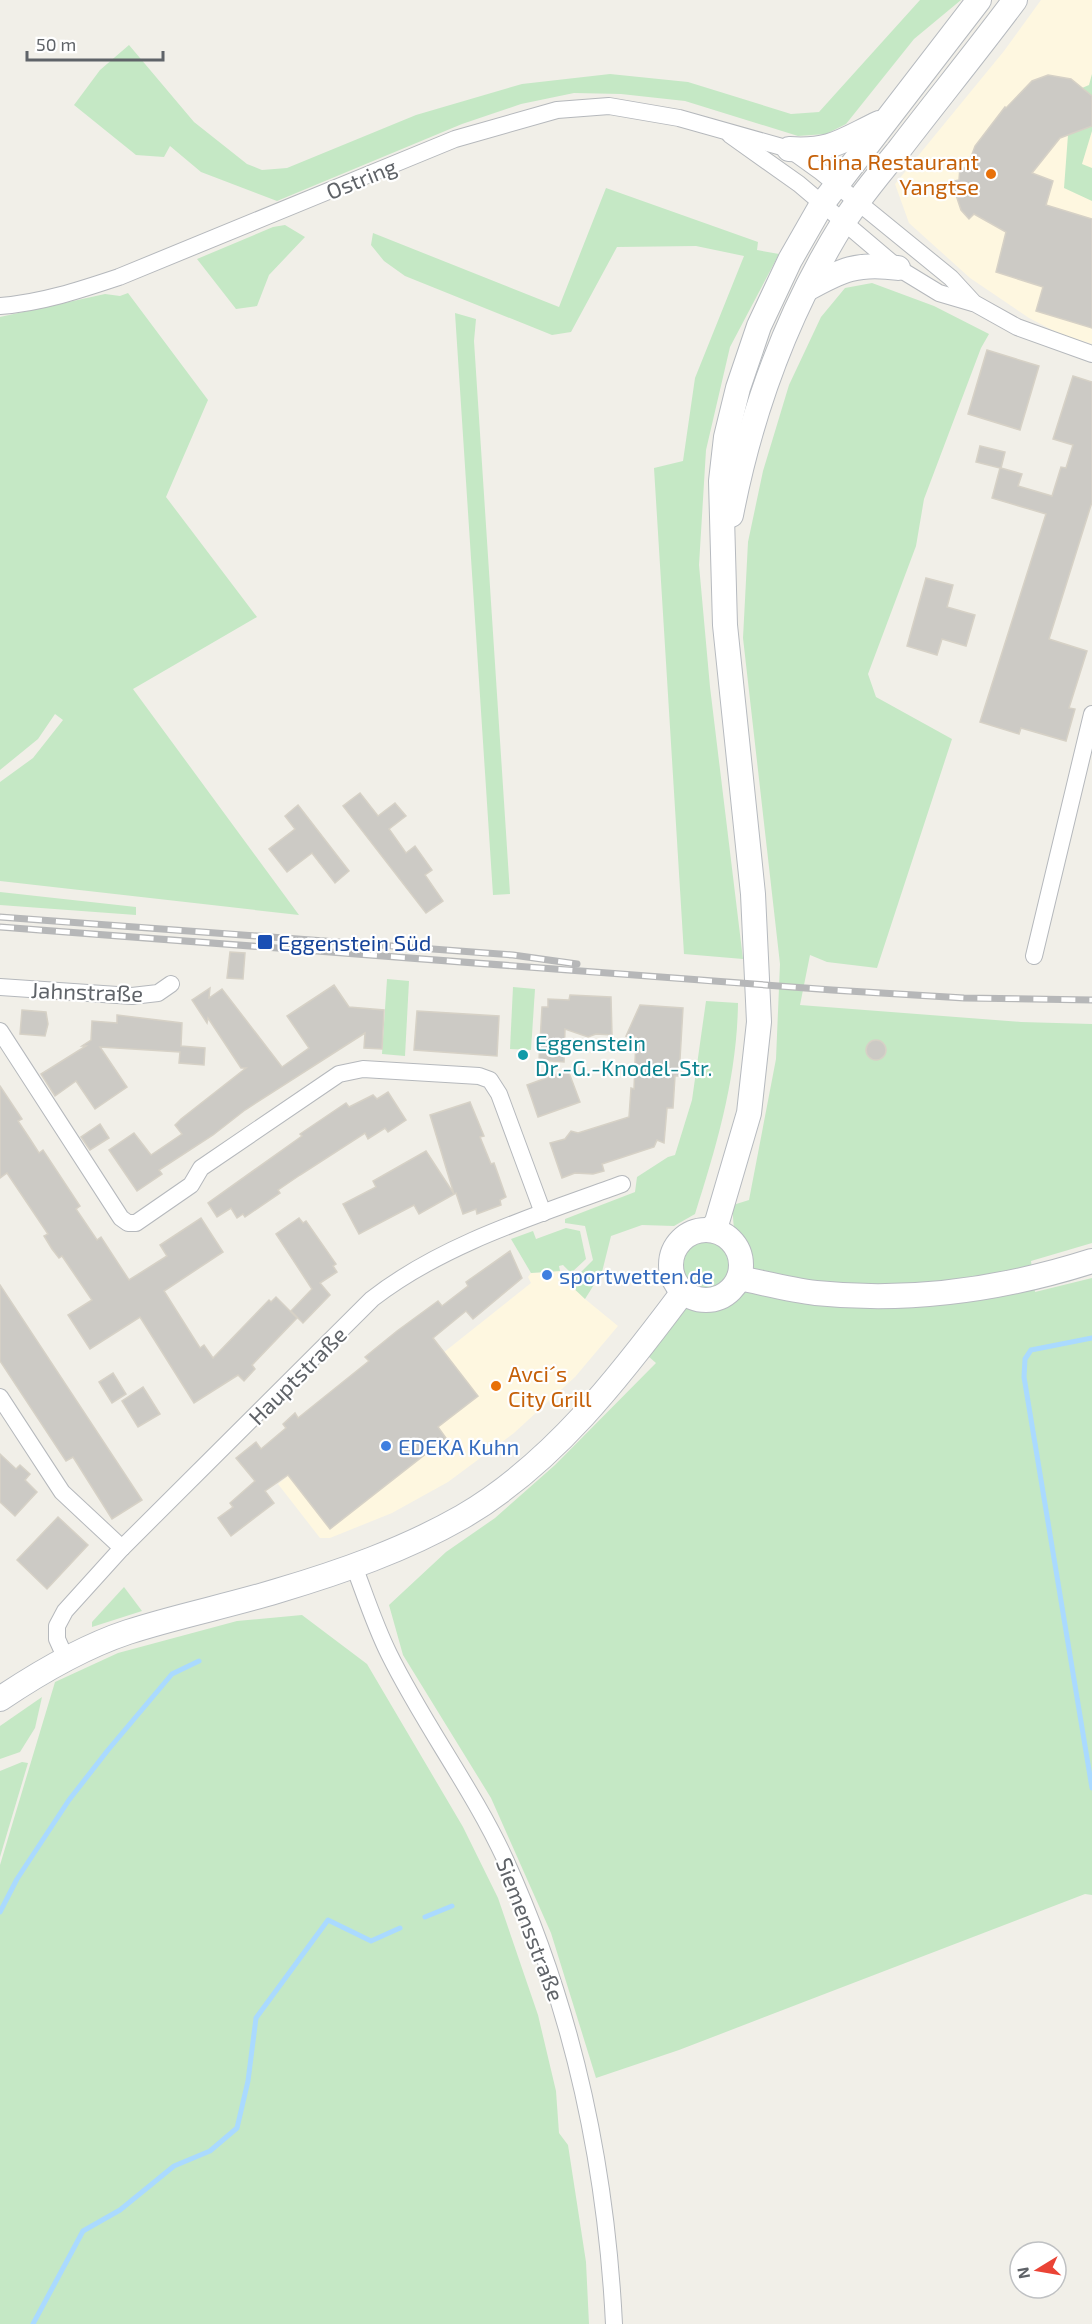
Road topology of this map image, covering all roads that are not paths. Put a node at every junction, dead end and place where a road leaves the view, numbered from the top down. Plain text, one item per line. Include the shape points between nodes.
1 (979, 0) edge
2 (1015, 0) edge
3 (884, 121) junction
4 (730, 134) junction
5 (789, 149) junction
6 (829, 195) junction
7 (857, 202) junction
8 (843, 223) junction
9 (898, 268) junction
10 (807, 289) junction
11 (974, 303) junction
12 (0, 306) edge
13 (1092, 354) edge
14 (724, 552) junction
15 (1092, 714) edge
16 (1034, 956) dead end
17 (171, 984) dead end
18 (0, 987) edge
19 (0, 1031) edge
20 (622, 1184) dead end
21 (543, 1213) junction
22 (711, 1230) junction
23 (1092, 1261) edge
24 (739, 1278) junction
25 (683, 1292) junction
26 (0, 1396) edge
27 (122, 1548) junction
28 (354, 1566) junction
29 (66, 1659) junction
30 (0, 1699) edge
31 (614, 2324) edge

1 - 3 street
2 - 7 street
3 - 5 street via 838,145
3 - 6 street
4 - 5 street, Ostring
4 - 6 street, Ostring via 799,184
4 - 12 street, Ostring via 679,118 609,106 532,115 455,139 119,278 66,294
5 - 6 street, Ostring via 821,172
6 - 7 street, Ostring
6 - 8 street, Ostring
6 - 14 street via 772,297 738,388 721,481
7 - 8 street
7 - 11 street, Ostring via 951,278
8 - 9 street, Ostring
8 - 10 street
9 - 10 street via 850,267
9 - 11 street, Ostring via 939,292
10 - 14 street via 764,389 741,465
11 - 13 street via 1017,327
14 - 22 street via 725,625 753,894 759,1022 749,1113 717,1222
15 - 16 street
17 - 18 street, Jahnstraße via 158,993 132,996
19 - 21 street via 121,1218 128,1223 136,1223 191,1185 201,1168 339,1074 363,1069 479,1076 490,1080 499,1094
20 - 21 street, Hauptstraße
21 - 27 street, Hauptstraße via 435,1259 372,1299
22 - 24 street via 733,1242 740,1253
22 - 25 street via 688,1234 674,1251 672,1273
23 - 24 street via 997,1287 922,1296 813,1293
24 - 25 street via 732,1290 721,1297 701,1300
25 - 28 street via 631,1362 552,1448 528,1468 463,1516 408,1545
26 - 27 street via 62,1491
27 - 29 street, Hauptstraße via 65,1611 57,1626 57,1639
28 - 29 street via 126,1633
28 - 31 street, Siemensstraße via 388,1654 504,1858 559,1996 590,2120 603,2192
29 - 30 street

